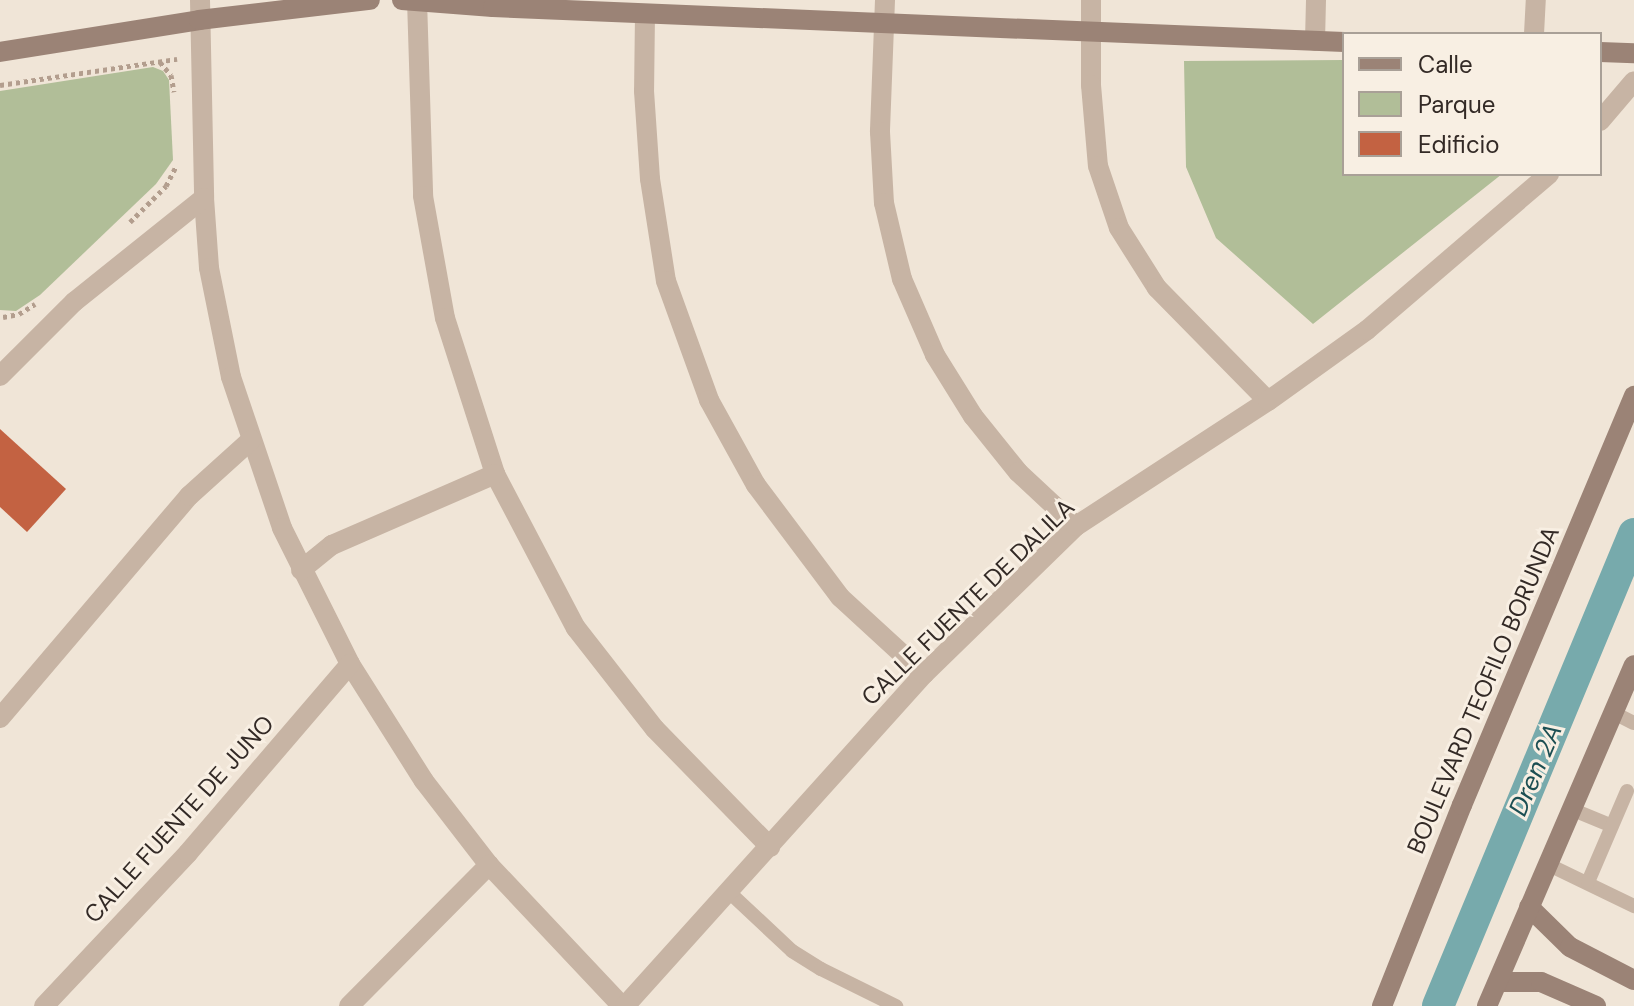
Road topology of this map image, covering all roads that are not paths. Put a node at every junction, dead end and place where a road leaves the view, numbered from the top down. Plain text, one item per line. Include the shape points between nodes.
1 (370, 0) edge
2 (412, 0) edge
3 (885, 0) edge
4 (1091, 0) edge
5 (1316, 0) edge
6 (1536, 0) edge
7 (200, 10) edge
8 (645, 14) junction
9 (884, 23) junction
10 (1090, 32) junction
11 (1534, 32) edge
12 (1315, 41) junction
13 (1342, 42) edge
14 (0, 52) edge
15 (1602, 52) edge
16 (1634, 53) edge
17 (1634, 81) edge
18 (1602, 119) edge
19 (1547, 176) edge
20 (204, 198) junction
21 (4, 365) edge
22 (1634, 396) edge
23 (1268, 401) junction
24 (251, 440) junction
25 (495, 474) junction
26 (1076, 526) junction
27 (301, 570) junction
28 (350, 664) junction
29 (1634, 665) edge
30 (924, 674) junction
31 (1614, 713) junction
32 (0, 718) edge
33 (1634, 723) edge
34 (1627, 791) dead end
35 (1571, 809) junction
36 (1612, 826) junction
37 (770, 847) junction
38 (1547, 864) junction
39 (489, 865) junction
40 (1588, 882) junction
41 (729, 892) junction
42 (1634, 906) edge
43 (1529, 907) junction
44 (1634, 980) edge
45 (1499, 982) junction
46 (44, 1006) edge
47 (349, 1006) edge
48 (624, 1006) edge
49 (896, 1006) edge
50 (1382, 1006) edge
51 (1487, 1006) edge
52 (1596, 1006) edge

1 - 7 street
2 - 8 street
2 - 25 street via 423,196 445,318
3 - 9 street
4 - 10 street
5 - 12 street
6 - 11 street
7 - 14 street
7 - 20 street
8 - 9 street
8 - 30 street via 650,179 666,281 709,400 756,485 840,597
9 - 10 street
9 - 26 street via 884,203 902,279 935,355 973,416 1018,472
10 - 12 street
10 - 23 street via 1098,166 1119,228 1157,288
12 - 13 street
15 - 16 street
17 - 18 street
19 - 23 street, CALLE FUENTE DE DALILA via 1367,330
20 - 21 street
20 - 24 street via 209,268 231,377
22 - 50 street, BOULEVARD TEOFILO BORUNDA
23 - 26 street, CALLE FUENTE DE DALILA
24 - 27 street
24 - 32 street via 189,496
25 - 27 street via 332,545
25 - 37 street via 576,628 655,729
26 - 30 street, CALLE FUENTE DE DALILA
27 - 28 street
28 - 39 street via 424,781
28 - 46 street, CALLE FUENTE DE JUNO via 188,853
29 - 31 street
30 - 37 street, CALLE FUENTE DE DALILA
31 - 33 lane
31 - 35 street
34 - 36 lane
35 - 36 lane
35 - 38 street
36 - 40 lane
37 - 41 street, CALLE FUENTE DE DALILA
38 - 40 lane
38 - 43 street
39 - 47 street
39 - 48 street
40 - 42 lane
41 - 48 street, CALLE FUENTE DE DALILA
41 - 49 lane via 792,951
43 - 44 street via 1570,947
43 - 45 street
45 - 51 street
45 - 52 street via 1541,982

